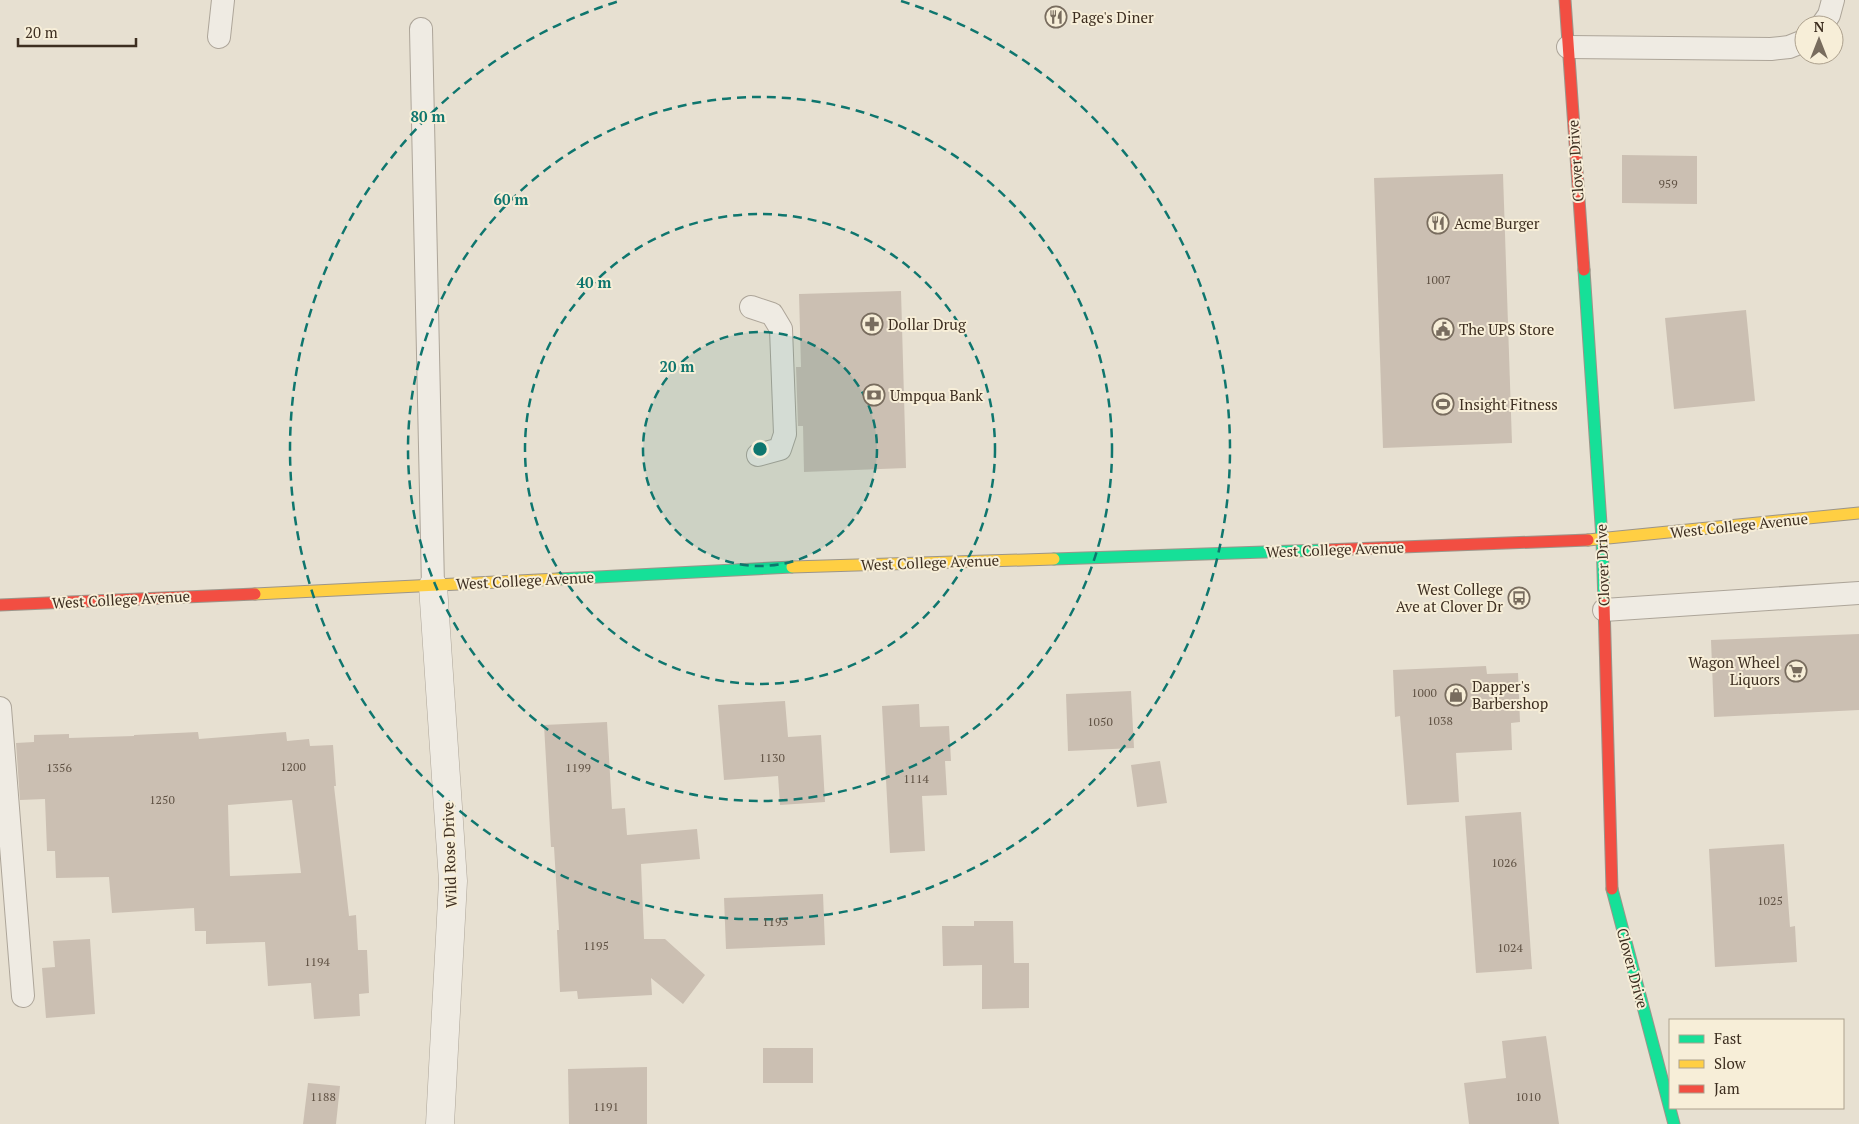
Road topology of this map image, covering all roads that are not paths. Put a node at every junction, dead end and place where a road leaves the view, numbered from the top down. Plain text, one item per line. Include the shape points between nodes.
1 (223, 0) edge
2 (1565, 0) edge
3 (1833, 0) edge
4 (1829, 15) edge
5 (421, 29) dead end
6 (219, 37) dead end
7 (1794, 44) edge
8 (1568, 46) junction
9 (751, 307) dead end
10 (758, 454) dead end
11 (1859, 513) edge
12 (1602, 539) junction
13 (433, 586) junction
14 (1859, 593) edge
15 (0, 605) edge
16 (1604, 610) junction
17 (0, 708) edge
18 (23, 996) dead end
19 (1669, 1105) edge
20 (1670, 1109) edge
21 (440, 1124) edge
22 (1674, 1124) edge

1 - 6 lane
2 - 8 main road, Clover Drive
3 - 4 lane
5 - 13 lane
7 - 8 lane via 1771,49
8 - 12 main road, Clover Drive
9 - 10 lane via 772,314 781,329 785,434 780,449
11 - 12 main road, West College Avenue
12 - 13 main road, West College Avenue via 732,569
12 - 16 main road, Clover Drive
13 - 15 main road, West College Avenue
13 - 21 street, Wild Rose Drive via 453,881
14 - 16 lane
16 - 19 main road, Clover Drive via 1611,884
17 - 18 lane
20 - 22 main road, Clover Drive

